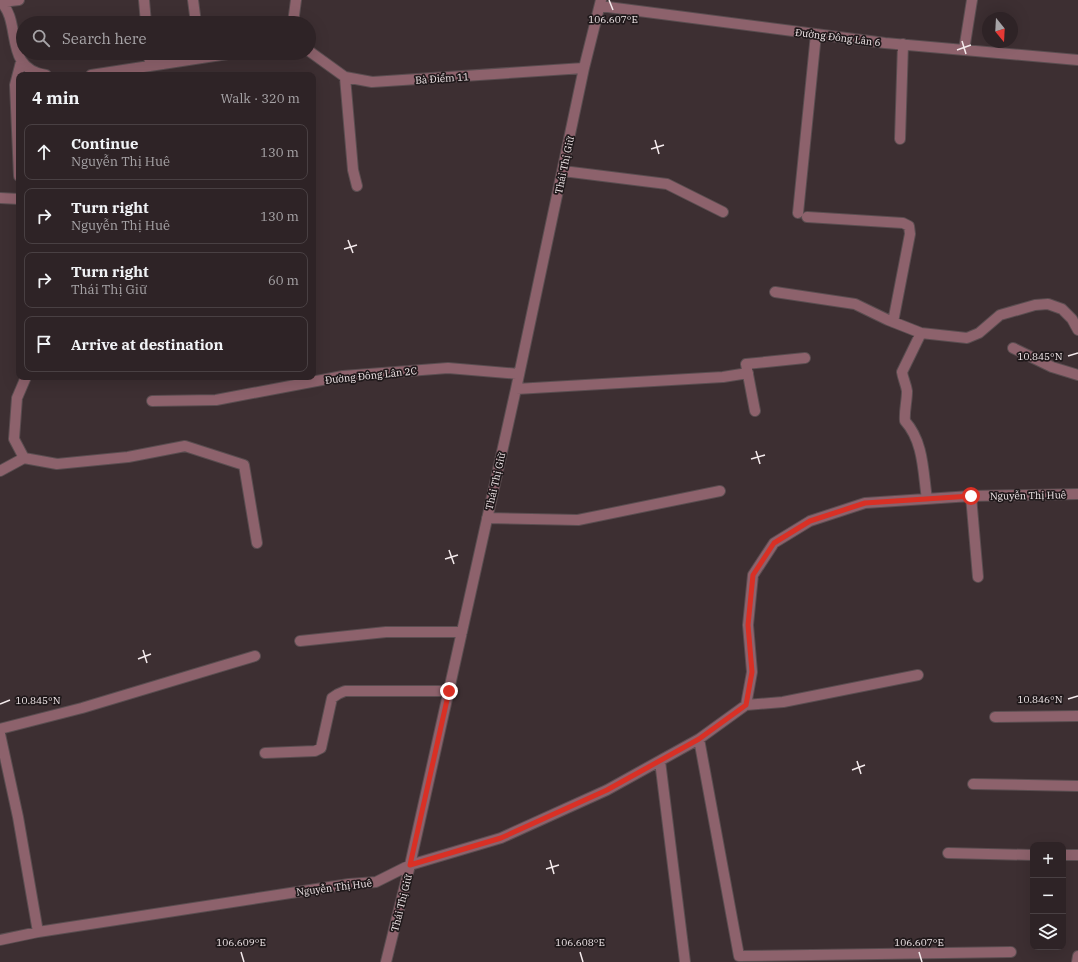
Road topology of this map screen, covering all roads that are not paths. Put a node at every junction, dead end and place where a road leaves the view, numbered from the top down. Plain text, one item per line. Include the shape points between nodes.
1 (19, 0) edge
2 (144, 0) edge
3 (193, 0) edge
4 (296, 0) edge
5 (972, 0) edge
6 (1, 2) edge
7 (600, 3) edge
8 (145, 16) edge
9 (195, 16) edge
10 (293, 16) edge
11 (816, 34) junction
12 (903, 44) junction
13 (16, 47) edge
14 (964, 50) junction
15 (316, 56) edge
16 (150, 60) edge
17 (176, 60) edge
18 (1078, 60) edge
19 (21, 62) joint
20 (150, 65) junction
21 (584, 68) junction
22 (18, 72) edge
23 (35, 72) edge
24 (109, 72) edge
25 (345, 78) junction
26 (16, 81) edge
27 (16, 108) edge
28 (900, 139) dead end
29 (563, 171) junction
30 (357, 186) dead end
31 (0, 198) edge
32 (16, 199) edge
33 (723, 212) dead end
34 (775, 292) dead end
35 (893, 322) junction
36 (1078, 330) edge
37 (921, 333) junction
38 (1013, 348) dead end
39 (805, 358) dead end
40 (748, 373) junction
41 (519, 374) junction
42 (1078, 375) edge
43 (25, 380) edge
44 (516, 389) junction
45 (152, 401) dead end
46 (755, 411) dead end
47 (24, 458) junction
48 (0, 471) edge
49 (720, 491) dead end
50 (1078, 494) edge
51 (971, 496) junction
52 (927, 499) junction
53 (487, 518) junction
54 (257, 543) dead end
55 (978, 577) dead end
56 (462, 632) junction
57 (300, 642) dead end
58 (255, 656) dead end
59 (918, 675) dead end
60 (449, 691) junction
61 (746, 705) junction
62 (1078, 716) edge
63 (995, 717) dead end
64 (0, 729) edge
65 (0, 734) edge
66 (699, 739) junction
67 (265, 752) dead end
68 (660, 761) junction
69 (974, 784) dead end
70 (1078, 786) edge
71 (948, 853) dead end
72 (1030, 855) edge
73 (1066, 855) edge
74 (1078, 855) edge
75 (410, 865) junction
76 (38, 932) junction
77 (0, 940) edge
78 (1011, 952) dead end
79 (1078, 956) edge
80 (739, 959) edge
81 (386, 962) edge
82 (685, 962) edge
83 (1077, 962) edge

1 - 6 street
2 - 8 street
3 - 9 street
4 - 10 street
5 - 14 street
6 - 13 street via 9,15
7 - 11 street, Đường Đông Lân 6
7 - 21 street, Thái Thị Giữ
11 - 12 street, Đường Đông Lân 6
11 - 35 street via 802,215 903,223 909,226 910,234
12 - 14 street, Đường Đông Lân 6
12 - 28 street
14 - 18 street, Đường Đông Lân 6
15 - 25 street, Bà Điểm 11
16 - 20 street
17 - 20 street
19 - 22 street
19 - 23 street
20 - 24 street
21 - 25 street, Bà Điểm 11 via 372,82
21 - 29 street, Thái Thị Giữ
25 - 30 street via 353,170
26 - 27 street
29 - 33 street via 667,184
29 - 41 street, Thái Thị Giữ
31 - 32 street
34 - 35 street via 855,304
35 - 37 street
36 - 37 street via 1062,309 1048,304 1000,315 979,333 967,338
37 - 52 street via 902,372 907,393 905,422 912,429 918,444
38 - 42 street via 1052,367
39 - 40 street via 746,364
40 - 44 street via 723,377
40 - 46 street
41 - 44 street, Thái Thị Giữ
41 - 45 street, Đường Đông Lân 2C via 448,368 343,376 216,400
43 - 47 street via 17,398 14,439
44 - 53 street, Thái Thị Giữ
47 - 48 street
47 - 54 street via 57,464 128,457 184,446 244,465
49 - 53 street via 578,520
50 - 51 street, Nguyễn Thị Huê
51 - 52 street, Nguyễn Thị Huê
51 - 55 street
52 - 61 street, Nguyễn Thị Huê via 865,503 810,521 774,543 753,575 748,625 752,672
53 - 56 street, Thái Thị Giữ
56 - 57 street via 386,632
56 - 60 street, Thái Thị Giữ
58 - 64 street via 82,708
59 - 61 street via 783,702
60 - 67 street via 345,691 332,698 321,748 315,751
60 - 75 street, Thái Thị Giữ
61 - 66 street, Nguyễn Thị Huê
62 - 63 street
65 - 76 street via 18,817
66 - 68 street, Nguyễn Thị Huê
66 - 80 street
68 - 75 street, Nguyễn Thị Huê via 607,790 501,838
68 - 82 street
69 - 70 street
71 - 72 street
73 - 74 street
75 - 76 street, Nguyễn Thị Huê via 376,882
75 - 81 street, Thái Thị Giữ
76 - 77 street, Nguyễn Thị Huê
78 - 80 street
79 - 83 street

